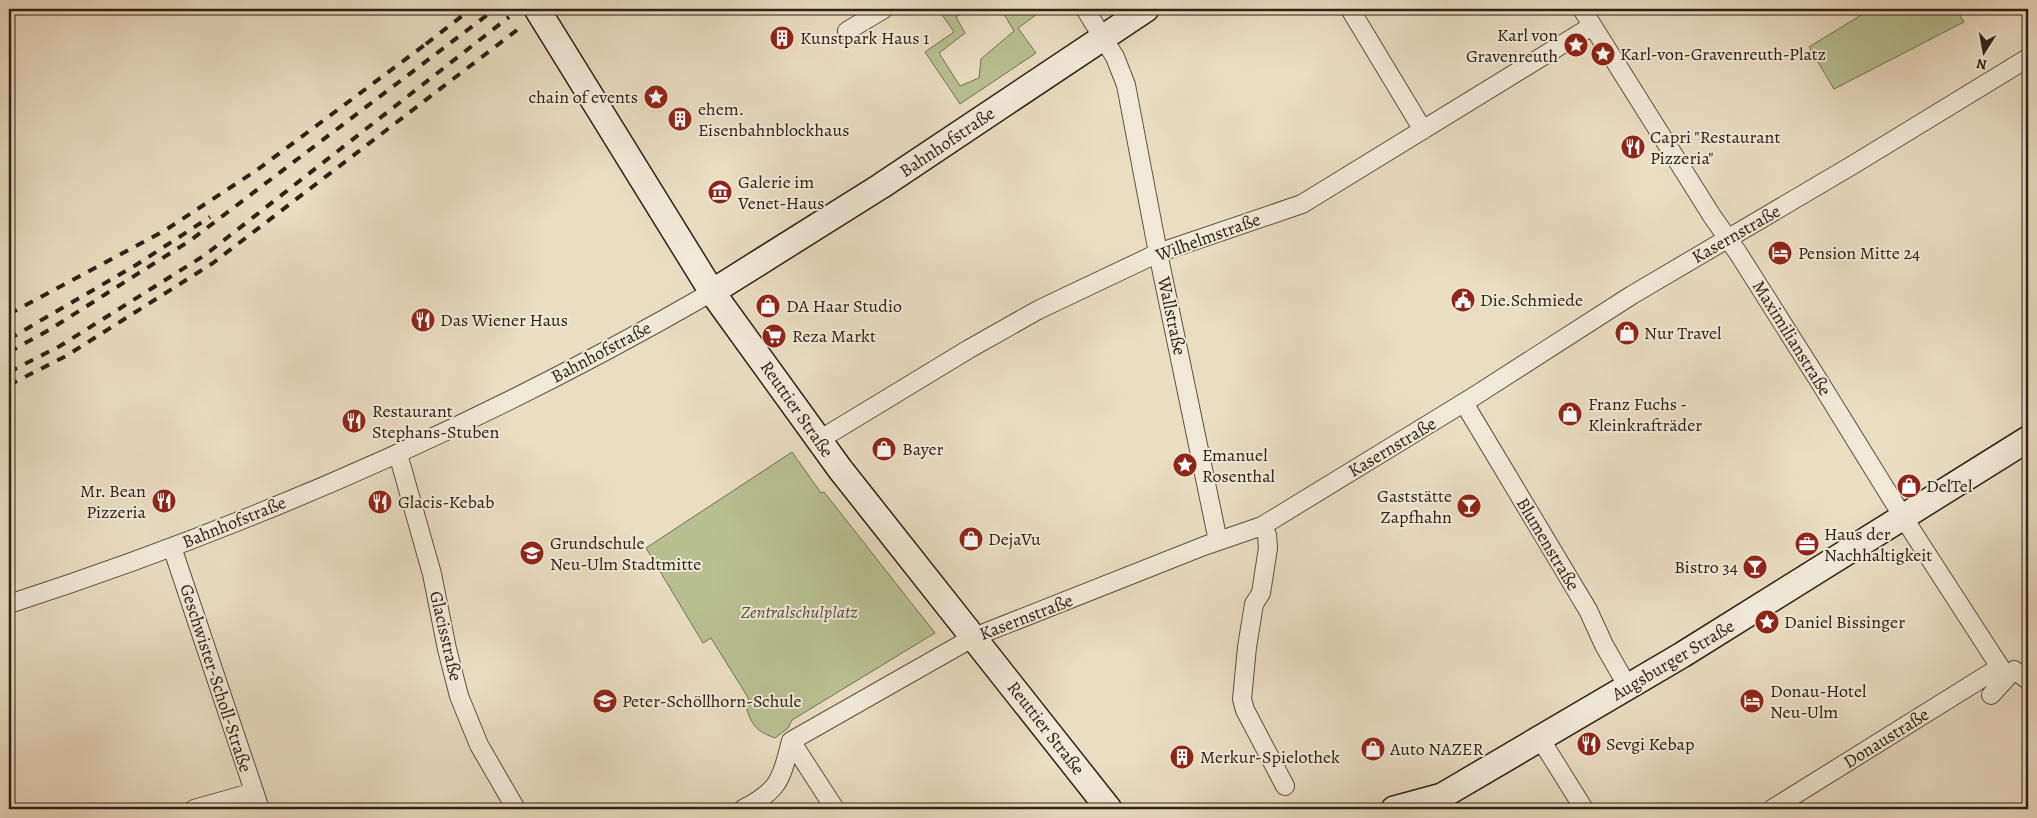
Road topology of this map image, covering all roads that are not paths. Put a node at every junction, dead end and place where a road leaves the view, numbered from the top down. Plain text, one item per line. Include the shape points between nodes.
1 (537, 9) edge
2 (884, 9) edge
3 (1085, 9) edge
4 (1146, 9) edge
5 (1350, 9) edge
6 (1582, 9) edge
7 (1592, 26) junction
8 (847, 31) dead end
9 (1103, 37) junction
10 (2028, 58) edge
11 (1422, 130) junction
12 (1728, 239) junction
13 (1158, 253) junction
14 (712, 292) junction
15 (1464, 403) junction
16 (2028, 439) edge
17 (819, 440) junction
18 (398, 454) junction
19 (1903, 517) junction
20 (1262, 526) junction
21 (1218, 541) junction
22 (172, 547) junction
23 (9, 604) edge
24 (974, 637) junction
25 (2000, 667) joint
26 (2028, 680) edge
27 (1628, 687) junction
28 (1990, 695) dead end
29 (1541, 740) junction
30 (792, 741) junction
31 (1090, 785) junction
32 (1285, 786) dead end
33 (254, 792) junction
34 (1435, 803) edge
35 (749, 806) edge
36 (194, 809) edge
37 (260, 809) edge
38 (516, 809) edge
39 (835, 809) edge
40 (1097, 809) edge
41 (1109, 809) edge
42 (1394, 809) edge
43 (1584, 809) edge
44 (1772, 809) edge

1 - 14 street, Reuttier Straße
2 - 8 street
3 - 9 street, Wallstraße
4 - 9 street, Bahnhofstraße
5 - 11 street
6 - 7 street, Maximilianstraße
7 - 11 street, Wilhelmstraße
7 - 12 street, Maximilianstraße
9 - 13 street, Wallstraße via 1126,85
9 - 14 street, Bahnhofstraße via 881,186
10 - 12 street, Kasernstraße
11 - 13 street, Wilhelmstraße via 1302,204
12 - 15 street, Kasernstraße via 1632,295
12 - 19 street, Maximilianstraße
13 - 17 street, Wilhelmstraße via 1038,310
13 - 21 street, Wallstraße
14 - 17 street, Reuttier Straße
14 - 18 street, Bahnhofstraße via 537,387
15 - 20 street, Kasernstraße
15 - 27 street, Blumenstraße via 1588,610
16 - 19 street, Augsburger Straße
17 - 24 street, Reuttier Straße
18 - 22 street, Bahnhofstraße
18 - 38 street, Glacisstraße via 432,574 459,696 479,744
19 - 25 street, Maximilianstraße
19 - 27 street, Augsburger Straße
20 - 21 street, Kasernstraße
20 - 32 street via 1267,535 1267,563 1261,593 1254,604 1242,699
21 - 24 street, Kasernstraße
22 - 23 street, Bahnhofstraße
22 - 33 street, Geschwister-Scholl-Straße
24 - 30 street, Kasernstraße
24 - 31 street, Reuttier Straße
25 - 44 street, Donaustraße
26 - 28 street via 2014,670
27 - 29 street, Augsburger Straße
29 - 34 street, Augsburger Straße
29 - 43 street
30 - 35 street via 777,785
30 - 39 street
31 - 40 street, Reuttier Straße
31 - 41 street, Reuttier Straße
33 - 36 street
33 - 37 street, Geschwister-Scholl-Straße
34 - 42 street, Augsburger Straße

